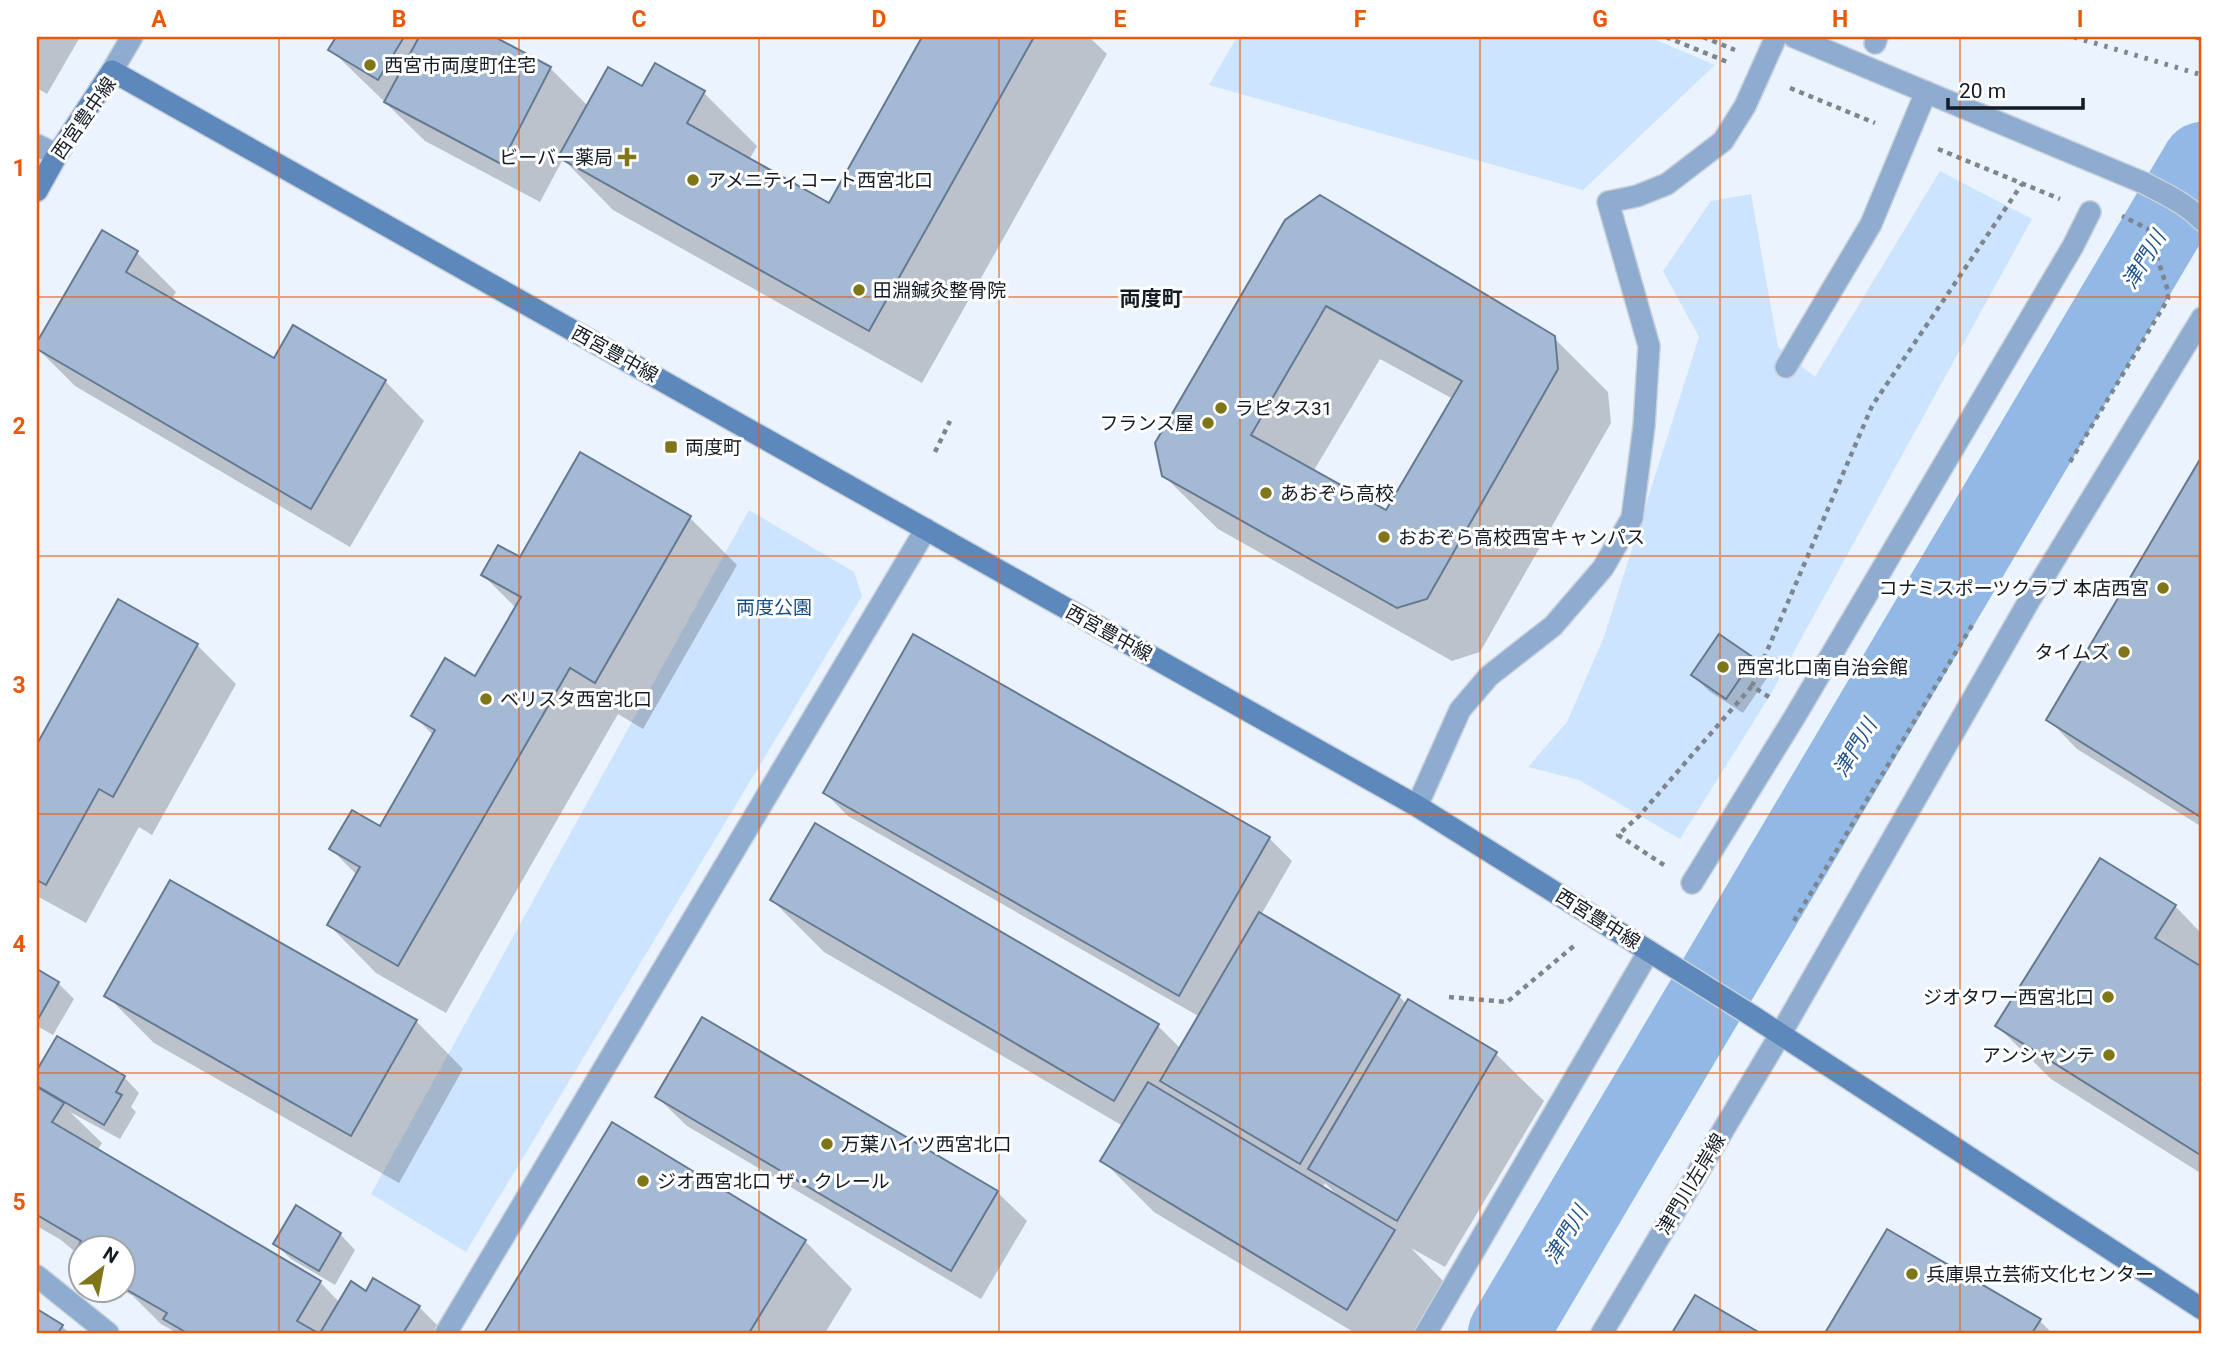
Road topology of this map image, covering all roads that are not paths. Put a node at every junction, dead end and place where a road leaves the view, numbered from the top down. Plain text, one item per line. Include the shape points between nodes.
1 (132, 37) edge
2 (1776, 37) edge
3 (1794, 37) edge
4 (112, 71) junction
5 (1926, 92) junction
6 (37, 145) edge
7 (57, 155) junction
8 (37, 191) edge
9 (2090, 212) dead end
10 (2202, 220) edge
11 (2202, 318) edge
12 (1786, 367) dead end
13 (926, 529) junction
14 (1417, 806) junction
15 (1692, 883) road end
16 (1649, 951) junction
17 (1780, 1035) junction
18 (37, 1276) edge
19 (2202, 1309) edge
20 (108, 1333) edge
21 (446, 1333) edge
22 (1426, 1333) edge
23 (1602, 1333) edge

1 - 4 street
2 - 14 street via 1745,106 1723,141 1667,184 1608,202 1649,346 1632,518 1603,568 1553,626 1489,676 1460,710
3 - 5 street
4 - 7 main road, 西宮豊中線
4 - 13 main road, 西宮豊中線
5 - 10 street via 2144,183
5 - 12 street via 1871,225
6 - 7 street
7 - 8 main road, 西宮豊中線
9 - 15 street via 1801,707
11 - 17 street, 津門川左岸線 via 2029,601
13 - 14 main road, 西宮豊中線
13 - 21 street
14 - 16 main road, 西宮豊中線
16 - 17 main road, 西宮豊中線
16 - 22 street
17 - 19 main road, 西宮豊中線
17 - 23 street, 津門川左岸線
18 - 20 street

